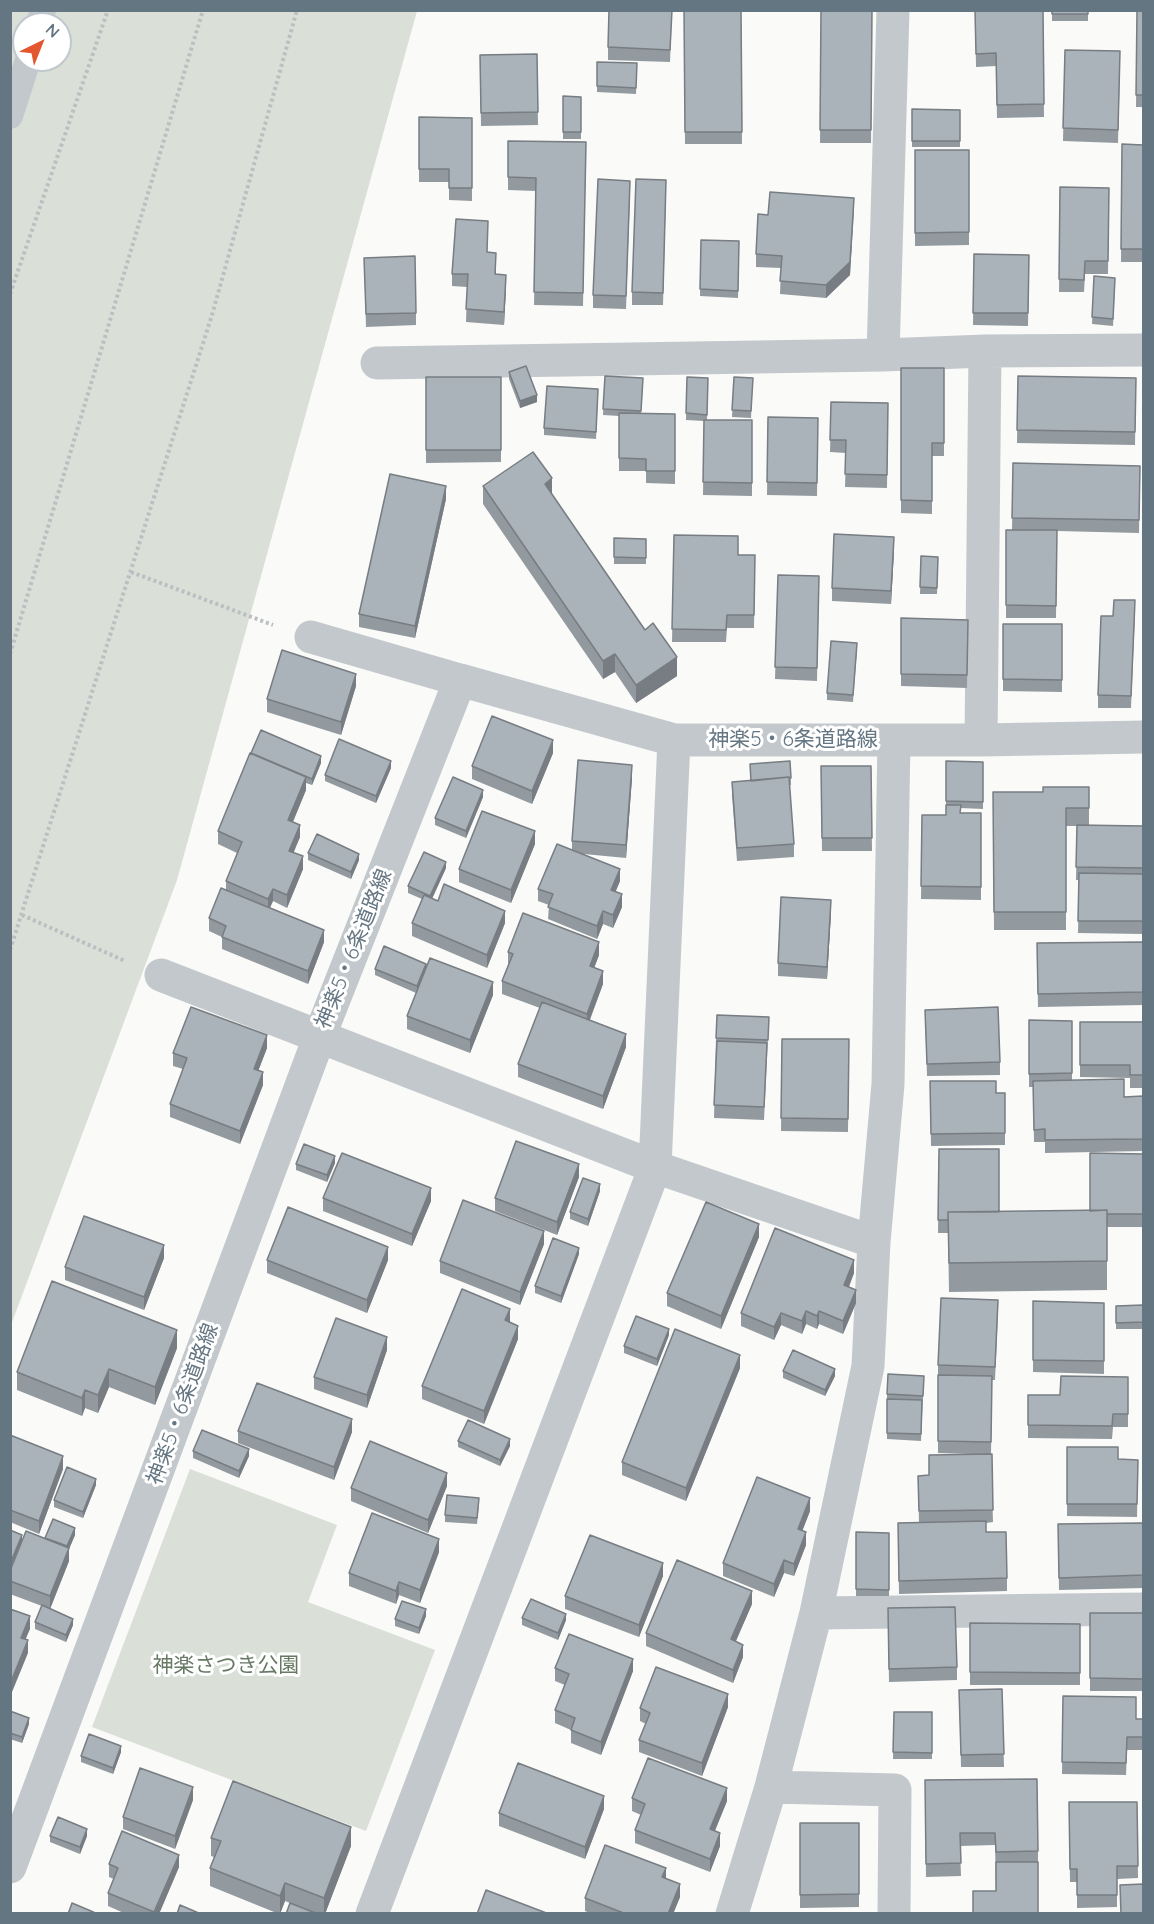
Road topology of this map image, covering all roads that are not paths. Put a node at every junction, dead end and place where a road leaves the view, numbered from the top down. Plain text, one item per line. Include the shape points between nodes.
1 (893, 10) edge
2 (24, 72) edge
3 (10, 116) edge
4 (1143, 350) edge
5 (985, 351) junction
6 (883, 355) junction
7 (377, 363) dead end
8 (311, 637) road end
9 (460, 680) junction
10 (1143, 737) edge
11 (674, 740) junction
12 (894, 740) junction
13 (981, 740) junction
14 (161, 975) dead end
15 (320, 1035) junction
16 (655, 1167) junction
17 (874, 1242) junction
18 (1143, 1609) edge
19 (816, 1613) junction
20 (771, 1787) junction
21 (10, 1867) edge
22 (372, 1914) edge
23 (732, 1914) edge
24 (894, 1914) edge

1 - 6 street
2 - 3 lane
4 - 5 street
5 - 6 street
5 - 13 street
6 - 7 street
8 - 9 street
9 - 11 street, 神楽5・6条道路線
9 - 15 street, 神楽5・6条道路線
10 - 13 street, 神楽5・6条道路線
11 - 12 street, 神楽5・6条道路線
11 - 16 street
12 - 13 street, 神楽5・6条道路線
12 - 17 street via 888,1084
14 - 15 street
15 - 16 street
15 - 21 street, 神楽5・6条道路線
16 - 17 street
16 - 22 street
17 - 19 street via 868,1366
18 - 19 street
19 - 20 street
20 - 23 street
20 - 24 street via 895,1790

